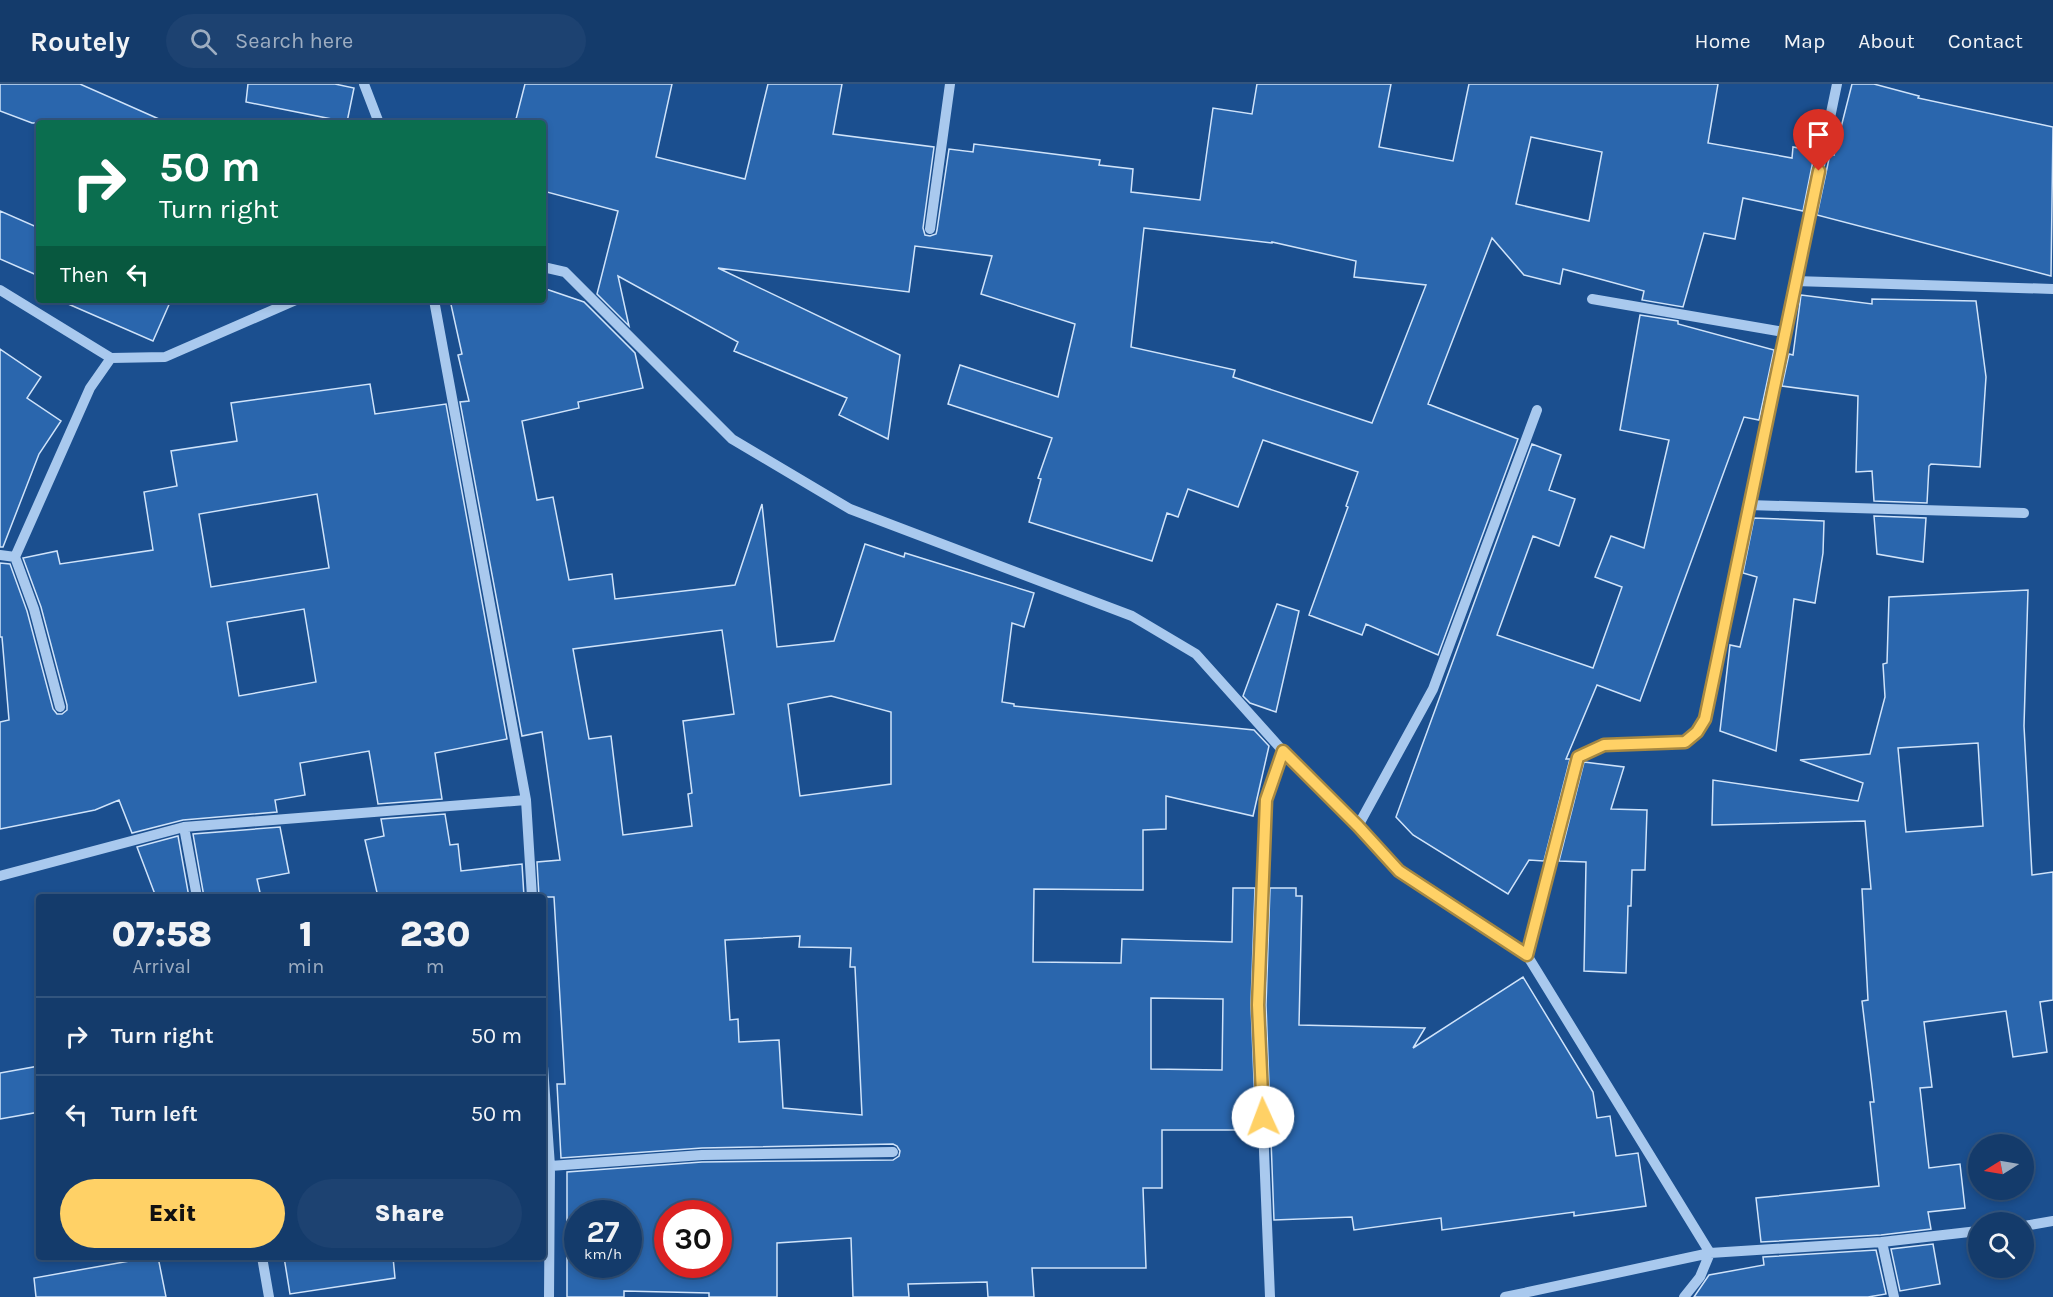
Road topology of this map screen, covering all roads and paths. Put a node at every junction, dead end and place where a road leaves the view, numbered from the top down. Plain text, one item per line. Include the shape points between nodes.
1 (364, 84) edge
2 (950, 84) edge
3 (1837, 84) edge
4 (378, 120) edge
5 (930, 229) dead end
6 (546, 268) edge
7 (1795, 281) junction
8 (2053, 289) edge
9 (0, 290) edge
10 (1592, 299) dead end
11 (289, 303) edge
12 (435, 303) edge
13 (1784, 332) junction
14 (111, 358) junction
15 (1537, 410) dead end
16 (1748, 505) junction
17 (2024, 513) dead end
18 (0, 555) edge
19 (15, 557) junction
20 (60, 707) dead end
21 (1283, 751) junction
22 (526, 800) junction
23 (1358, 826) junction
24 (184, 827) junction
25 (0, 876) edge
26 (196, 894) edge
27 (532, 894) edge
28 (1527, 955) junction
29 (546, 1109) edge
30 (893, 1152) dead end
31 (550, 1166) junction
32 (2053, 1221) edge
33 (2034, 1224) edge
34 (1968, 1232) edge
35 (1882, 1242) junction
36 (1710, 1253) junction
37 (263, 1260) edge
38 (269, 1297) edge
39 (549, 1297) edge
40 (1270, 1297) edge
41 (1505, 1297) edge
42 (1684, 1297) edge
43 (1894, 1297) edge

1 - 4 street
2 - 5 street
3 - 7 street
6 - 21 street via 565,272 732,440 850,509 1132,616 1197,654
7 - 8 street
7 - 13 street
9 - 14 street
10 - 13 street
11 - 14 street via 165,357
12 - 22 street
13 - 16 street
14 - 19 street via 90,388
15 - 23 street via 1433,689
16 - 17 street
16 - 28 street via 1705,719 1685,742 1604,745 1578,757
18 - 19 street
19 - 20 street via 34,609
21 - 23 street
21 - 40 street via 1266,800 1258,1005
22 - 24 street
22 - 27 street
23 - 28 street via 1399,871
24 - 25 street
24 - 26 street
28 - 36 street
29 - 31 street
30 - 31 street via 702,1155
31 - 39 street
32 - 33 street
34 - 35 street
35 - 36 street
35 - 43 street
36 - 41 street
36 - 42 street via 1700,1277
37 - 38 street

